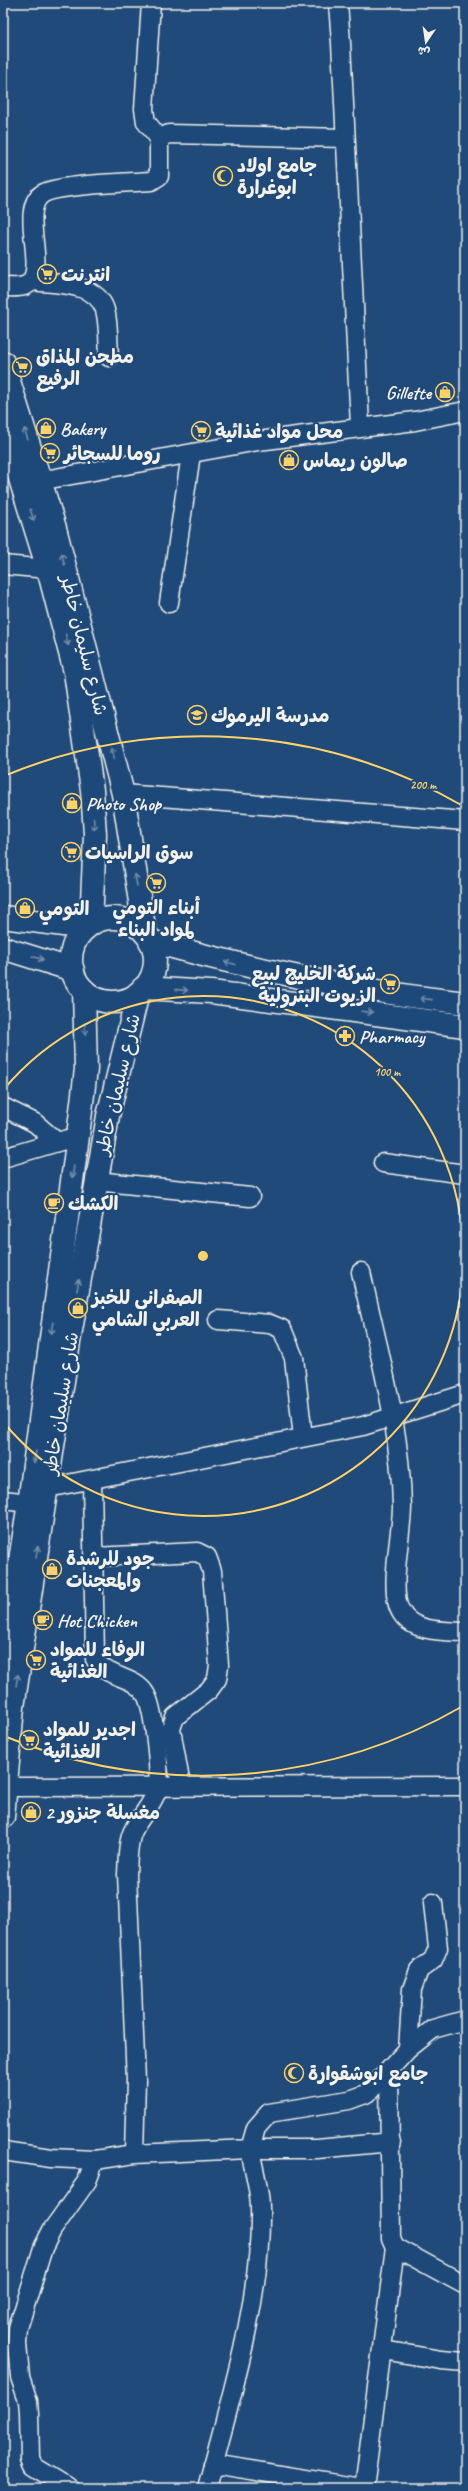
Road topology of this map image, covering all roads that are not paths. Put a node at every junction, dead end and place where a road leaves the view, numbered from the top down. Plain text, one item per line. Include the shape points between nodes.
1 (151, 3) edge
2 (338, 3) edge
3 (159, 138) junction
4 (346, 138) junction
5 (32, 281) junction
6 (3, 287) edge
7 (109, 357) dead end
8 (3, 362) edge
9 (465, 411) edge
10 (3, 424) edge
11 (360, 426) junction
12 (191, 454) junction
13 (31, 482) junction
14 (3, 565) edge
15 (48, 569) junction
16 (169, 603) dead end
17 (124, 794) junction
18 (465, 821) edge
19 (3, 917) edge
20 (88, 926) junction
21 (148, 937) junction
22 (3, 948) edge
23 (73, 970) junction
24 (84, 990) junction
25 (140, 991) junction
26 (465, 1003) edge
27 (465, 1026) edge
28 (3, 1107) edge
29 (78, 1136) junction
30 (57, 1142) junction
31 (3, 1158) edge
32 (382, 1163) dead end
33 (465, 1174) edge
34 (96, 1181) junction
35 (250, 1197) dead end
36 (361, 1272) dead end
37 (218, 1320) dead end
38 (465, 1394) edge
39 (393, 1415) junction
40 (303, 1437) junction
41 (92, 1480) junction
42 (47, 1488) junction
43 (3, 1500) edge
44 (29, 1503) junction
45 (94, 1557) junction
46 (465, 1632) edge
47 (3, 1668) edge
48 (181, 1786) junction
49 (465, 1786) edge
50 (5, 1787) junction
51 (158, 1787) junction
52 (3, 1817) edge
53 (432, 1903) dead end
54 (465, 2020) edge
55 (408, 2049) junction
56 (389, 2071) junction
57 (391, 2142) junction
58 (250, 2149) junction
59 (3, 2151) edge
60 (134, 2154) junction
61 (96, 2160) junction
62 (395, 2247) junction
63 (465, 2285) edge
64 (10, 2344) edge
65 (383, 2350) junction
66 (465, 2362) edge
67 (214, 2464) junction
68 (69, 2488) edge
69 (207, 2488) edge
70 (363, 2488) edge

1 - 3 street via 144,110 146,122
2 - 4 street
3 - 4 street via 169,134
3 - 5 street via 159,176 151,181 63,189 43,193 35,200 33,230 36,270
4 - 11 street
5 - 6 street via 24,286
5 - 7 street via 82,288 92,292 105,310
13 -> 8 main road, شارع سليمان خاطر
9 - 11 street via 415,421
10 - 13 main road, شارع سليمان خاطر
11 - 12 street
12 - 13 street
12 - 16 street
13 -> 15 main road, شارع سليمان خاطر
17 -> 13 main road, شارع سليمان خاطر via 55,528
14 - 15 street
15 -> 20 main road, شارع سليمان خاطر via 75,672 92,790 95,834
17 - 18 street
21 -> 17 main road, شارع سليمان خاطر
19 - 20 main road
20 - 21 main road via 101,920 125,919 136,924
20 - 23 main road via 74,944
21 - 25 main road via 155,957 154,970
26 -> 21 main road via 397,996 246,966
22 -> 23 main road
23 - 24 main road
24 - 25 main road via 105,1001 117,1001
24 -> 29 main road, شارع سليمان خاطر via 86,1068
25 -> 27 main road via 211,992
25 - 34 main road, شارع سليمان خاطر via 108,1116
28 - 30 street via 34,1123
29 - 30 street
29 -> 44 main road, شارع سليمان خاطر
30 - 31 street
32 - 33 street
34 - 35 street
42 -> 34 main road, شارع سليمان خاطر
36 - 39 street
37 - 40 street via 270,1324 282,1329 294,1358
38 - 39 street
39 - 40 street via 363,1426
39 - 46 street via 401,1473 402,1529 396,1595 401,1612 414,1624 433,1630
40 - 41 street
41 - 42 street
41 - 45 street
50 -> 42 main road, شارع سليمان خاطر via 13,1707
43 - 44 street
44 - 47 main road, شارع سليمان خاطر
45 - 48 street via 197,1552 207,1557 212,1571 219,1665 217,1679 209,1690 175,1717 171,1729
45 - 51 street via 95,1659 100,1668 136,1685 146,1695 154,1733
48 - 49 street
48 - 51 street
50 - 51 street
50 - 52 main road, شارع سليمان خاطر
51 - 60 street via 133,1830 129,1848 136,2080
53 - 55 street via 438,1948 433,1960 419,1970 412,1989
54 - 55 street via 433,2029
55 - 56 street
56 - 57 street
56 - 58 street via 368,2092 349,2100 269,2113 256,2128
57 - 58 street via 317,2149
57 - 62 street via 391,2238
58 - 60 street
58 - 67 street via 260,2206 259,2264 240,2358
59 - 61 street via 51,2158
60 - 61 street
61 - 64 street via 78,2194 52,2230 43,2248
62 - 63 street
62 - 65 street
64 - 68 street via 29,2407 30,2459 33,2466
65 - 66 street
65 - 70 street
67 - 69 street
67 - 70 street

